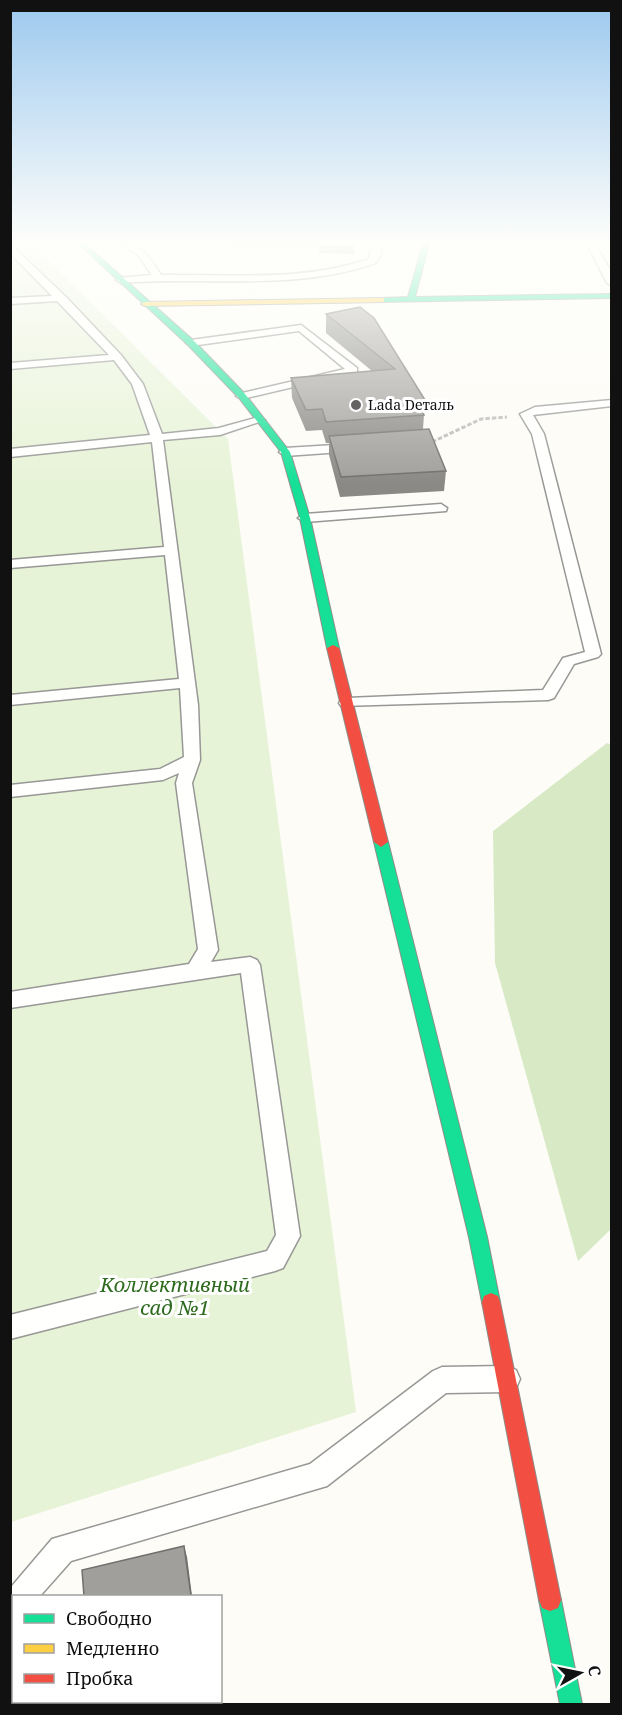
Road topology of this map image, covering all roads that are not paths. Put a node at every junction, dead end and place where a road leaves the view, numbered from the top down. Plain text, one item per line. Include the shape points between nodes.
1 (86, 324) edge
2 (168, 324) edge
3 (191, 344) junction
4 (117, 357) junction
5 (10, 366) edge
6 (242, 396) junction
7 (612, 403) edge
8 (259, 420) junction
9 (157, 437) junction
10 (364, 447) edge
11 (285, 452) junction
12 (10, 453) edge
13 (441, 508) dead end
14 (305, 518) junction
15 (171, 550) junction
16 (10, 564) edge
17 (187, 683) junction
18 (10, 700) edge
19 (347, 703) junction
20 (192, 760) junction
21 (10, 791) edge
22 (195, 972) junction
23 (10, 1000) edge
24 (10, 1327) edge
25 (507, 1379) junction
26 (23, 1595) edge
27 (571, 1704) edge

1 - 4 lane
2 - 3 street
3 - 6 street
3 - 6 lane via 301,328 353,370
4 - 5 lane
4 - 9 lane via 137,384
6 - 8 street
7 - 19 lane via 526,414 538,434 593,654 568,660 548,694
8 - 9 lane via 220,431
8 - 11 street
9 - 12 lane
9 - 15 lane
10 - 11 lane
11 - 14 street
13 - 14 lane
14 - 19 street
15 - 16 lane
15 - 17 lane
17 - 18 lane
17 - 20 lane
19 - 25 street via 475,1226
20 - 21 lane via 163,774
20 - 22 lane via 184,783 208,950
22 - 23 lane
22 - 24 lane via 250,965 288,1236 275,1260
25 - 26 lane via 442,1380 317,1476 62,1549
25 - 27 street

